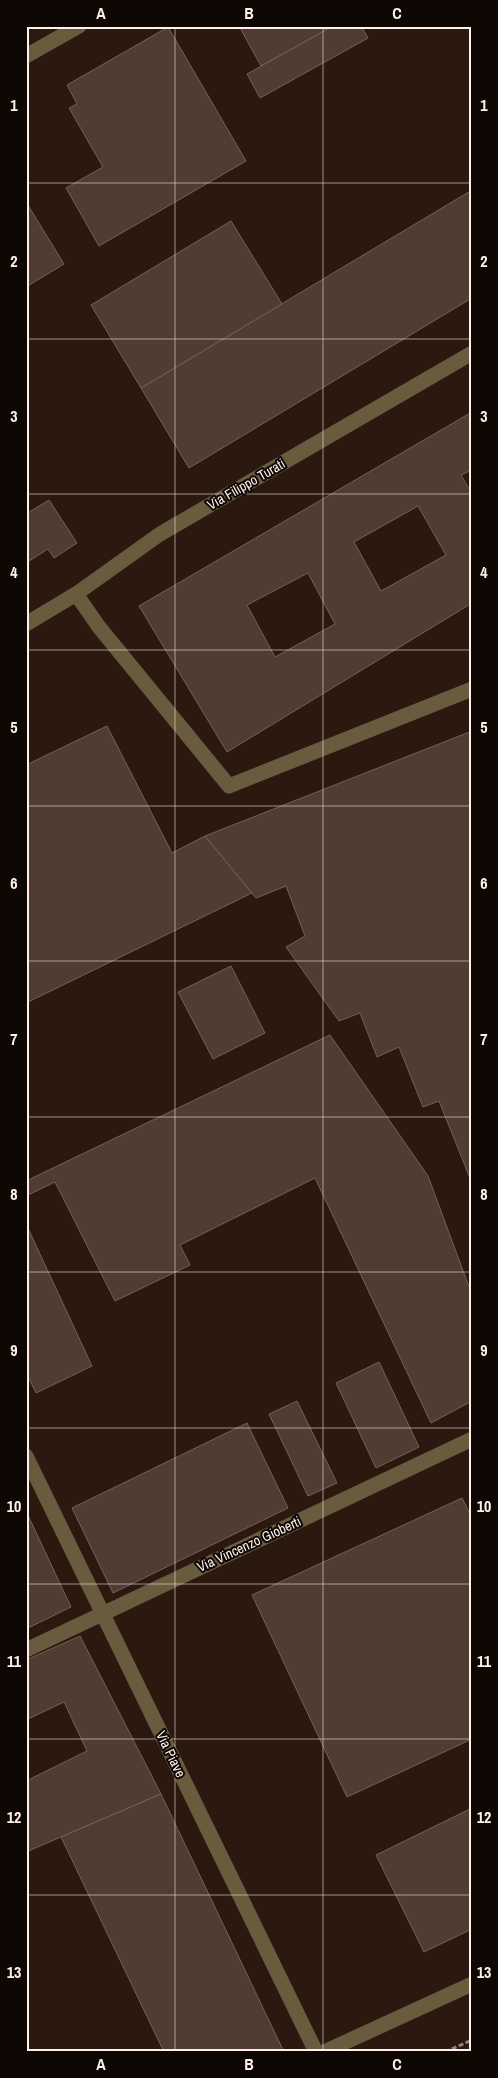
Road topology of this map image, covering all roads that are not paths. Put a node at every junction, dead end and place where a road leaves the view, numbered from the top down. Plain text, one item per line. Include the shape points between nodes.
1 (79, 26) edge
2 (26, 56) edge
3 (472, 353) edge
4 (76, 594) junction
5 (26, 624) edge
6 (472, 689) edge
7 (472, 1439) edge
8 (26, 1456) edge
9 (103, 1613) junction
10 (26, 1650) edge
11 (472, 1984) edge
12 (316, 2052) edge
13 (324, 2052) edge

1 - 2 street
3 - 4 street, Via Filippo Turati via 160,534
4 - 5 street, Via Filippo Turati
4 - 6 street via 99,627 229,786
7 - 9 street, Via Vincenzo Gioberti
8 - 9 street, Via Piave
9 - 10 street, Via Vincenzo Gioberti
9 - 12 street, Via Piave
11 - 13 street

